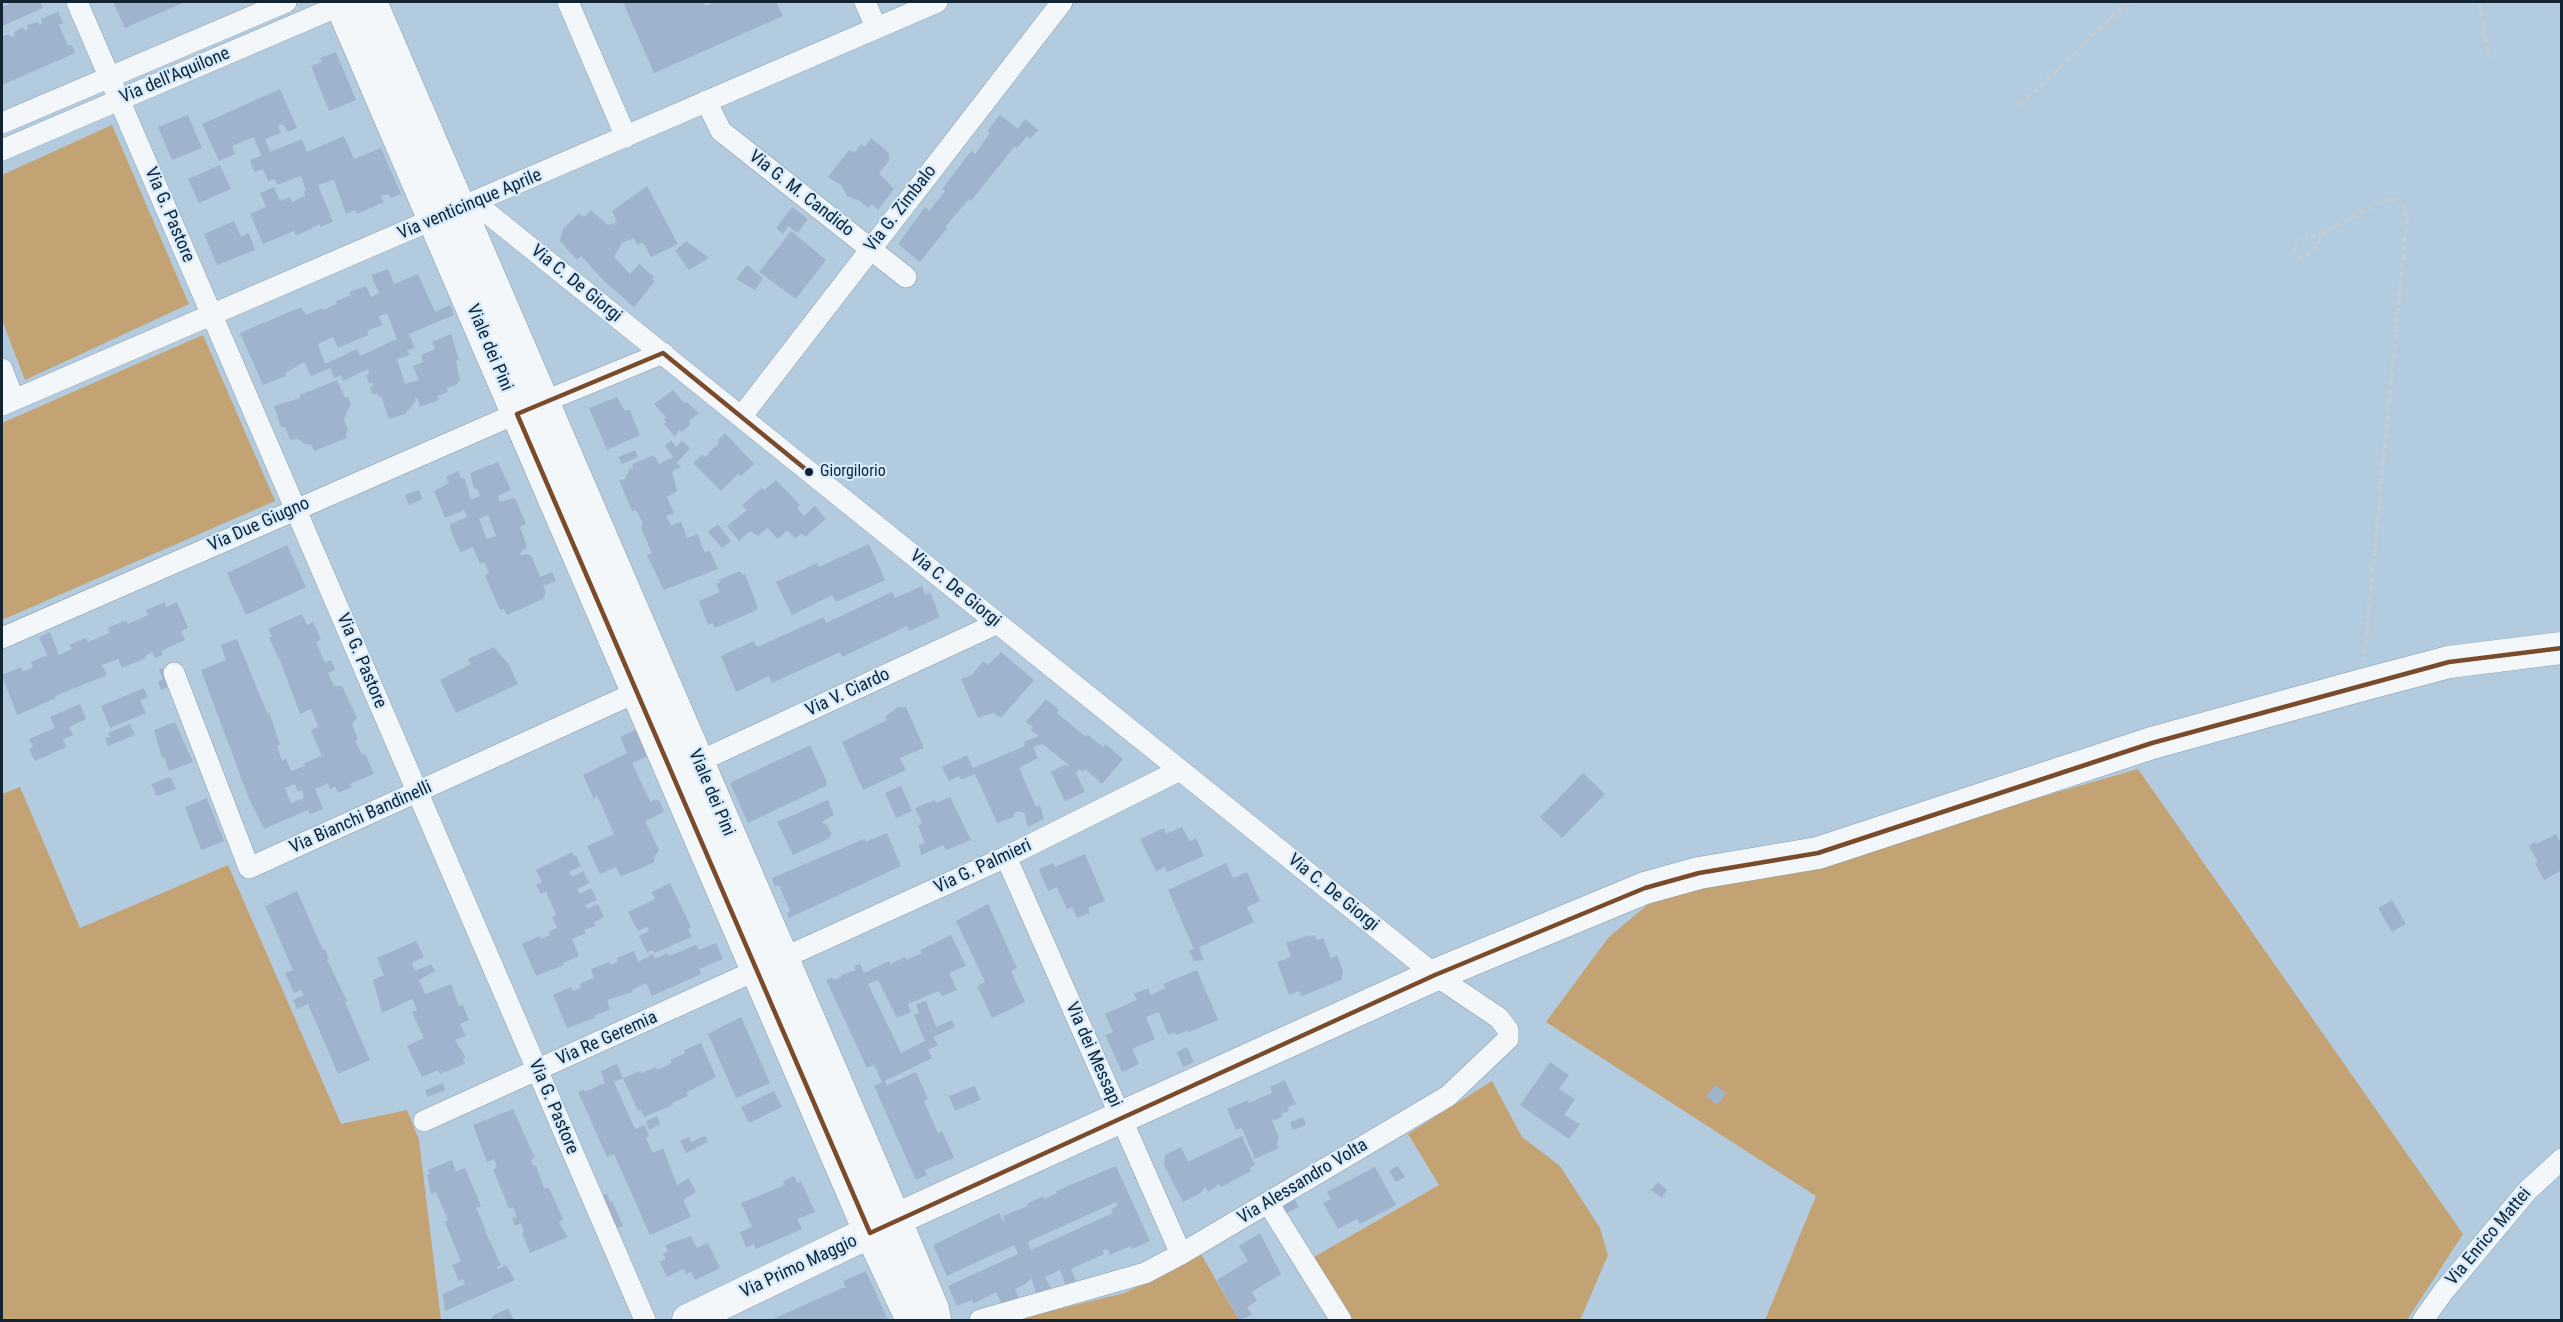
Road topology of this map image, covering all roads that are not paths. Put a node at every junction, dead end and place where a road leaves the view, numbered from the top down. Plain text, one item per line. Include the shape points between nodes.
1 (77, 2) edge
2 (286, 2) edge
3 (350, 2) edge
4 (568, 2) edge
5 (866, 2) edge
6 (937, 2) edge
7 (1062, 2) edge
8 (1045, 11) edge
9 (876, 27) junction
10 (110, 76) junction
11 (120, 100) junction
12 (706, 102) junction
13 (2, 123) edge
14 (626, 137) junction
15 (2, 150) edge
16 (456, 211) junction
17 (870, 249) junction
18 (906, 277) dead end
19 (212, 315) junction
20 (663, 353) junction
21 (2, 369) edge
22 (8, 403) edge
23 (530, 408) junction
24 (741, 417) junction
25 (296, 508) junction
26 (998, 623) junction
27 (2, 638) edge
28 (2562, 648) edge
29 (174, 673) dead end
30 (650, 686) junction
31 (698, 762) junction
32 (1180, 770) junction
33 (417, 793) junction
34 (1006, 857) junction
35 (771, 965) junction
36 (1435, 975) junction
37 (537, 1070) junction
38 (1122, 1119) junction
39 (424, 1121) dead end
40 (2562, 1159) edge
41 (1268, 1203) junction
42 (883, 1227) junction
43 (1181, 1254) junction
44 (645, 1320) edge
45 (688, 1320) edge
46 (912, 1320) edge
47 (935, 1320) edge
48 (980, 1320) edge
49 (1341, 1320) edge
50 (2423, 1320) edge

1 - 10 street, Via G. Pastore
2 - 10 street, Via dell'Aquilone
3 - 11 street, Via dell'Aquilone
3 - 16 street, Viale dei Pini
4 - 14 street
5 - 9 street
6 - 9 street, Via venticinque Aprile
7 - 8 street, Via G. Zimbalo
8 - 17 street, Via G. Zimbalo
9 - 12 street, Via venticinque Aprile
10 - 11 street, Via G. Pastore
10 - 13 street, Via dell'Aquilone
11 - 15 street, Via dell'Aquilone
11 - 19 street, Via G. Pastore
12 - 14 street, Via venticinque Aprile
12 - 17 street, Via G. M. Candido via 721,131
14 - 16 street, Via venticinque Aprile
16 - 19 street, Via venticinque Aprile
16 - 20 street, Via C. De Giorgi
16 - 23 street, Viale dei Pini
17 - 18 street, Via G. M. Candido
17 - 24 street, Via G. Zimbalo
19 - 22 street, Via venticinque Aprile
19 - 25 street, Via G. Pastore
20 - 23 street, Via Due Giugno
20 - 24 street, Via C. De Giorgi
21 - 22 street
23 - 25 street, Via Due Giugno
23 - 30 street, Viale dei Pini
24 - 26 street, Via C. De Giorgi
25 - 27 street, Via Due Giugno
25 - 33 street, Via G. Pastore
26 - 31 street, Via V. Ciardo
26 - 32 street, Via C. De Giorgi
28 - 36 street, Via Primo Maggio via 2449,662 2152,742 1818,853 1699,873 1645,888
29 - 33 street, Via Bianchi Bandinelli via 249,868
30 - 31 street, Viale dei Pini
30 - 33 street, Via Bianchi Bandinelli
30 - 35 street, Viale dei Pini
31 - 35 street, Viale dei Pini
32 - 34 street, Via G. Palmieri
32 - 36 street, Via C. De Giorgi
33 - 37 street, Via G. Pastore
34 - 35 street, Via G. Palmieri
34 - 38 street, Via dei Messapi
35 - 37 street, Via Re Geremia
35 - 42 street, Viale dei Pini
36 - 38 street, Via Primo Maggio
36 - 41 street, Via Alessandro Volta via 1499,1018 1509,1039 1448,1096
37 - 39 street, Via Re Geremia
37 - 44 street, Via G. Pastore
38 - 42 street, Via Primo Maggio
38 - 43 street, Via dei Messapi
40 - 50 street, Via Enrico Mattei via 2527,1191
41 - 43 street, Via Alessandro Volta
41 - 49 street
42 - 45 street, Via Primo Maggio
42 - 46 street, Viale dei Pini
42 - 47 street, Viale dei Pini via 933,1309
43 - 48 street, Via Alessandro Volta via 1145,1273

